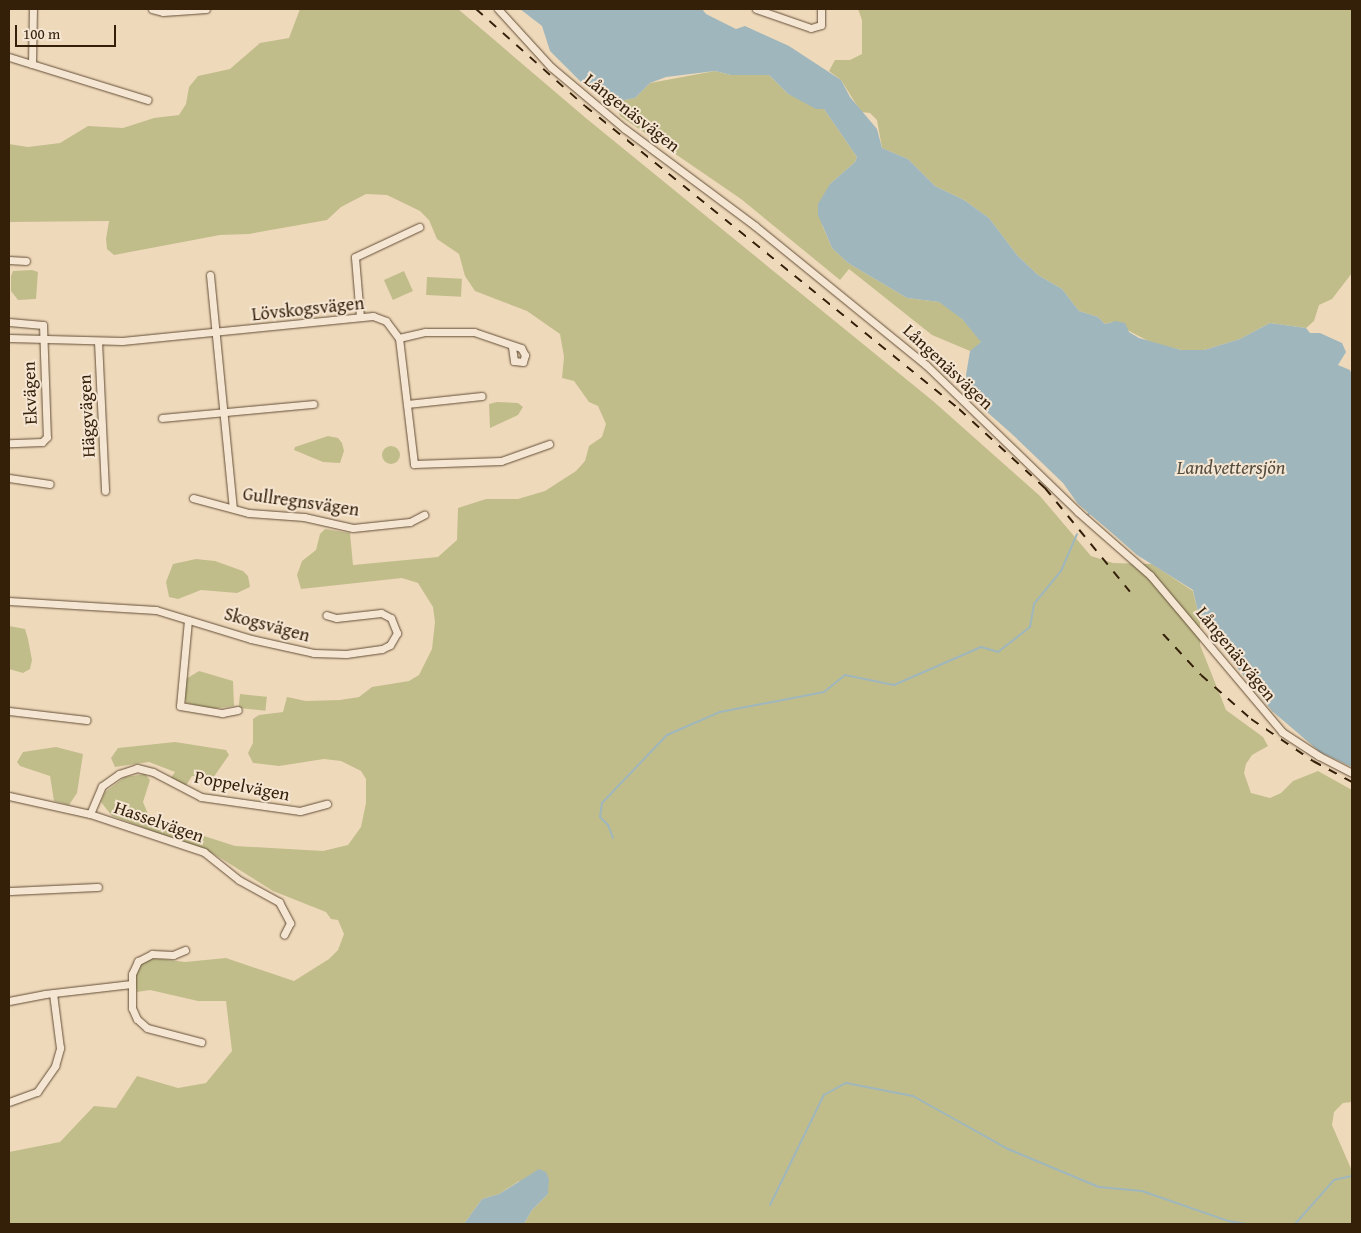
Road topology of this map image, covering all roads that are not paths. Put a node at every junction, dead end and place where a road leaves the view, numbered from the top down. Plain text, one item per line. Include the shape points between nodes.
1 (33, 9) edge
2 (152, 9) edge
3 (206, 9) edge
4 (498, 9) edge
5 (756, 9) edge
6 (821, 9) edge
7 (9, 57) edge
8 (32, 64) junction
9 (148, 100) dead end
10 (419, 227) dead end
11 (9, 260) edge
12 (26, 261) dead end
13 (210, 275) dead end
14 (360, 317) junction
15 (9, 322) edge
16 (217, 333) junction
17 (9, 338) edge
18 (44, 338) junction
19 (399, 338) junction
20 (98, 341) junction
21 (512, 346) dead end
22 (482, 396) dead end
23 (313, 404) dead end
24 (407, 404) junction
25 (224, 414) junction
26 (162, 418) dead end
27 (9, 443) edge
28 (549, 444) dead end
29 (9, 478) edge
30 (50, 484) dead end
31 (105, 491) dead end
32 (193, 498) dead end
33 (233, 508) junction
34 (424, 515) dead end
35 (9, 600) edge
36 (326, 615) dead end
37 (188, 620) junction
38 (238, 710) dead end
39 (9, 711) edge
40 (86, 720) dead end
41 (1352, 773) edge
42 (9, 796) edge
43 (327, 804) dead end
44 (90, 814) junction
45 (98, 887) dead end
46 (9, 891) edge
47 (284, 935) dead end
48 (185, 950) dead end
49 (131, 984) junction
50 (53, 993) junction
51 (9, 1001) edge
52 (201, 1042) dead end
53 (9, 1102) edge

1 - 8 street
2 - 3 street via 163,12
4 - 41 street, Långenäsvägen via 551,67 617,123 755,226 926,365 1078,512 1150,575 1278,727 1319,756
5 - 6 street via 811,28 818,28 823,22
7 - 8 street
8 - 9 street
10 - 14 street via 355,257
11 - 12 street
13 - 16 street
14 - 16 street, Lövskogsvägen
14 - 19 street, Lövskogsvägen via 381,319
15 - 18 street, Ekvägen via 43,325
16 - 20 street, Lövskogsvägen
16 - 25 street, Gullregnsvägen
17 - 18 street, Lövskogsvägen
18 - 20 street, Lövskogsvägen
18 - 27 street, Ekvägen via 46,437 42,442
19 - 21 street via 425,332 474,332
19 - 24 street
20 - 31 street, Häggvägen
22 - 24 street
23 - 25 street
24 - 28 street via 414,464 500,461
25 - 26 street
25 - 33 street, Gullregnsvägen
29 - 30 street
32 - 33 street, Gullregnsvägen
33 - 34 street, Gullregnsvägen via 249,513 304,516 352,528 410,522
35 - 37 street, Skogsvägen via 147,608
36 - 37 street, Skogsvägen via 336,618 381,613 391,618 398,633 390,645 382,649 346,654 314,653
37 - 38 street via 180,706 222,713
39 - 40 street
42 - 44 street, Hasselvägen
43 - 44 street, Poppelvägen via 300,811 216,800 201,797 154,772 137,768 118,774 102,786
44 - 47 street, Hasselvägen via 204,852 239,880 280,902 290,923
45 - 46 street
48 - 49 street via 173,955 143,956 134,966
49 - 50 street
49 - 52 street via 132,1008 141,1024
50 - 51 street
50 - 53 street via 60,1048 55,1066 44,1085 32,1096

